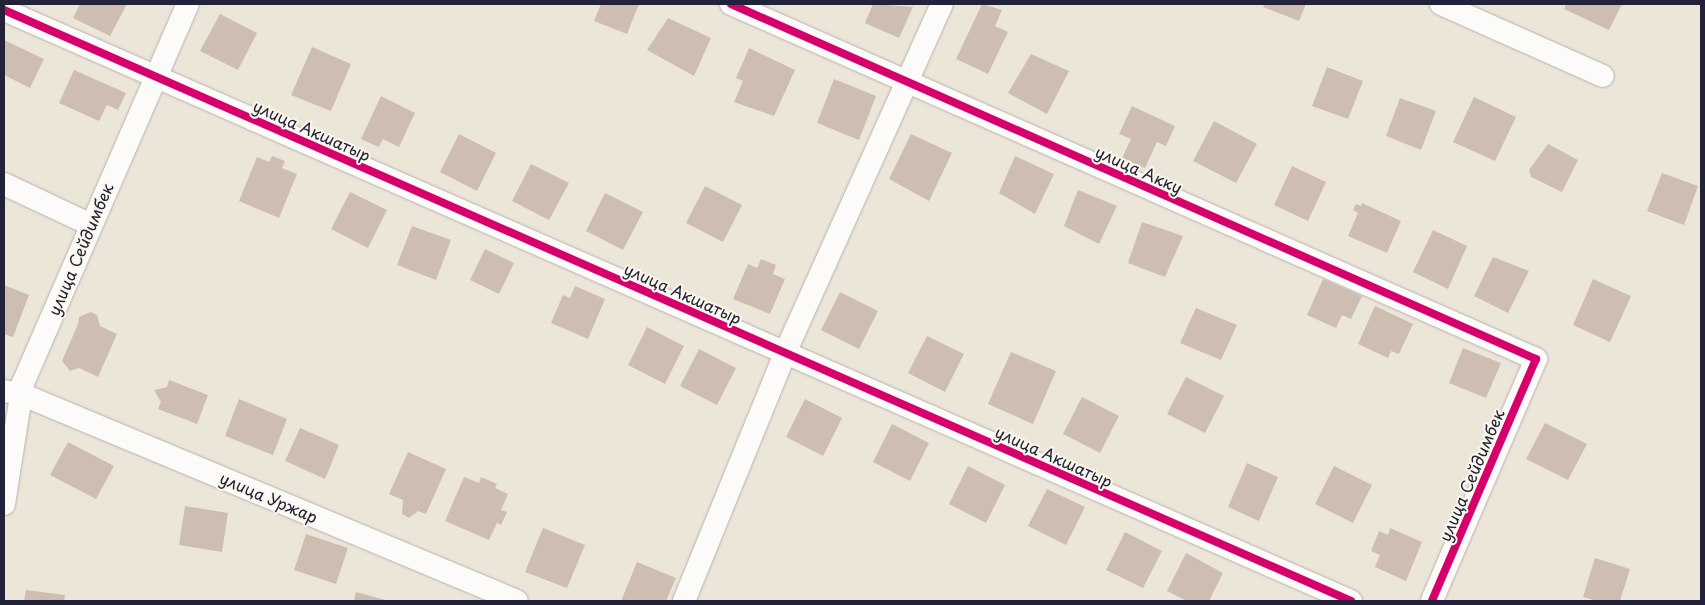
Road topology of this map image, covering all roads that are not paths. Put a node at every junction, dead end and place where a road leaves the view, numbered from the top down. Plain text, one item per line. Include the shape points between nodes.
1 (188, 4) edge
2 (731, 4) edge
3 (942, 4) edge
4 (1441, 4) edge
5 (4, 10) edge
6 (1603, 76) dead end
7 (155, 77) junction
8 (905, 81) junction
9 (4, 184) edge
10 (91, 225) junction
11 (785, 353) junction
12 (1536, 359) joint
13 (12, 392) edge
14 (4, 504) edge
15 (517, 601) edge
16 (684, 601) edge
17 (1351, 601) edge
18 (1432, 601) edge

1 - 7 street, улица Сейдимбек
2 - 8 street, улица Акку
3 - 8 street
4 - 6 street
5 - 7 street, улица Акшатыр
7 - 10 street, улица Сейдимбек
7 - 11 street, улица Акшатыр
8 - 11 street
8 - 12 street, улица Акку
9 - 10 street
10 - 13 street, улица Сейдимбек
11 - 16 street
11 - 17 street, улица Акшатыр
12 - 18 street, улица Сейдимбек
13 - 14 street, улица Сейдимбек
13 - 15 street, улица Уржар

